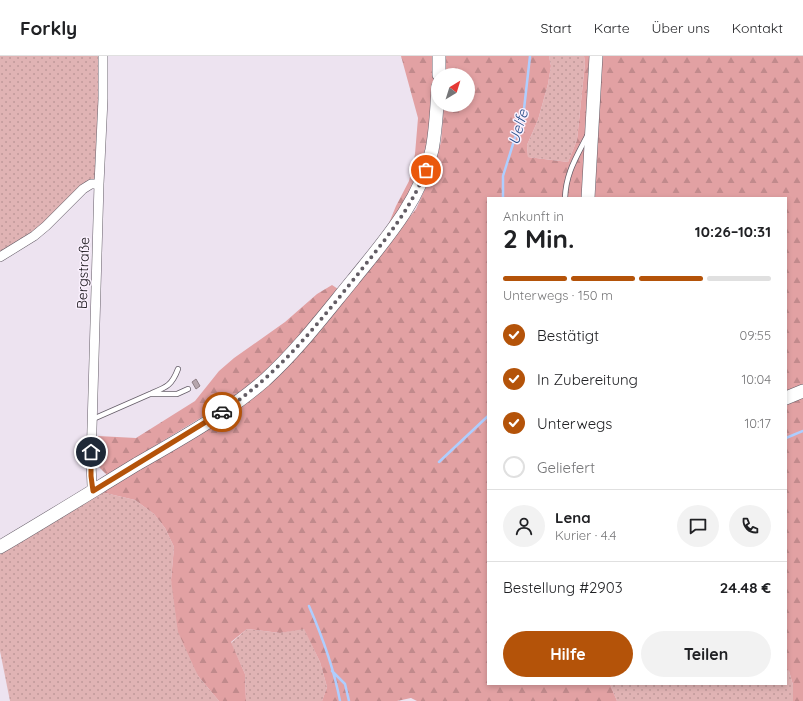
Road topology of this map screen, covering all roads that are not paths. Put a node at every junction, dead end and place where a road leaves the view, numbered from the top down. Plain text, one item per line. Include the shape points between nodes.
1 (103, 56) edge
2 (440, 56) edge
3 (596, 56) edge
4 (439, 68) edge
5 (437, 112) edge
6 (592, 126) junction
7 (99, 184) junction
8 (565, 197) edge
9 (588, 197) edge
10 (0, 257) edge
11 (178, 369) dead end
12 (188, 388) dead end
13 (803, 391) edge
14 (150, 394) junction
15 (787, 398) edge
16 (92, 419) junction
17 (93, 491) junction
18 (0, 547) edge

1 - 7 street, Bergstraße
2 - 4 main road
3 - 6 main road
5 - 17 main road via 432,150 426,170 406,211 300,344 265,380 232,406
6 - 8 lane via 571,169
6 - 9 main road
7 - 10 street via 91,184 83,189 34,236
7 - 16 street, Bergstraße
11 - 14 lane via 168,386
12 - 14 lane via 177,394
13 - 15 main road
14 - 16 lane
16 - 17 street, Bergstraße
17 - 18 main road

